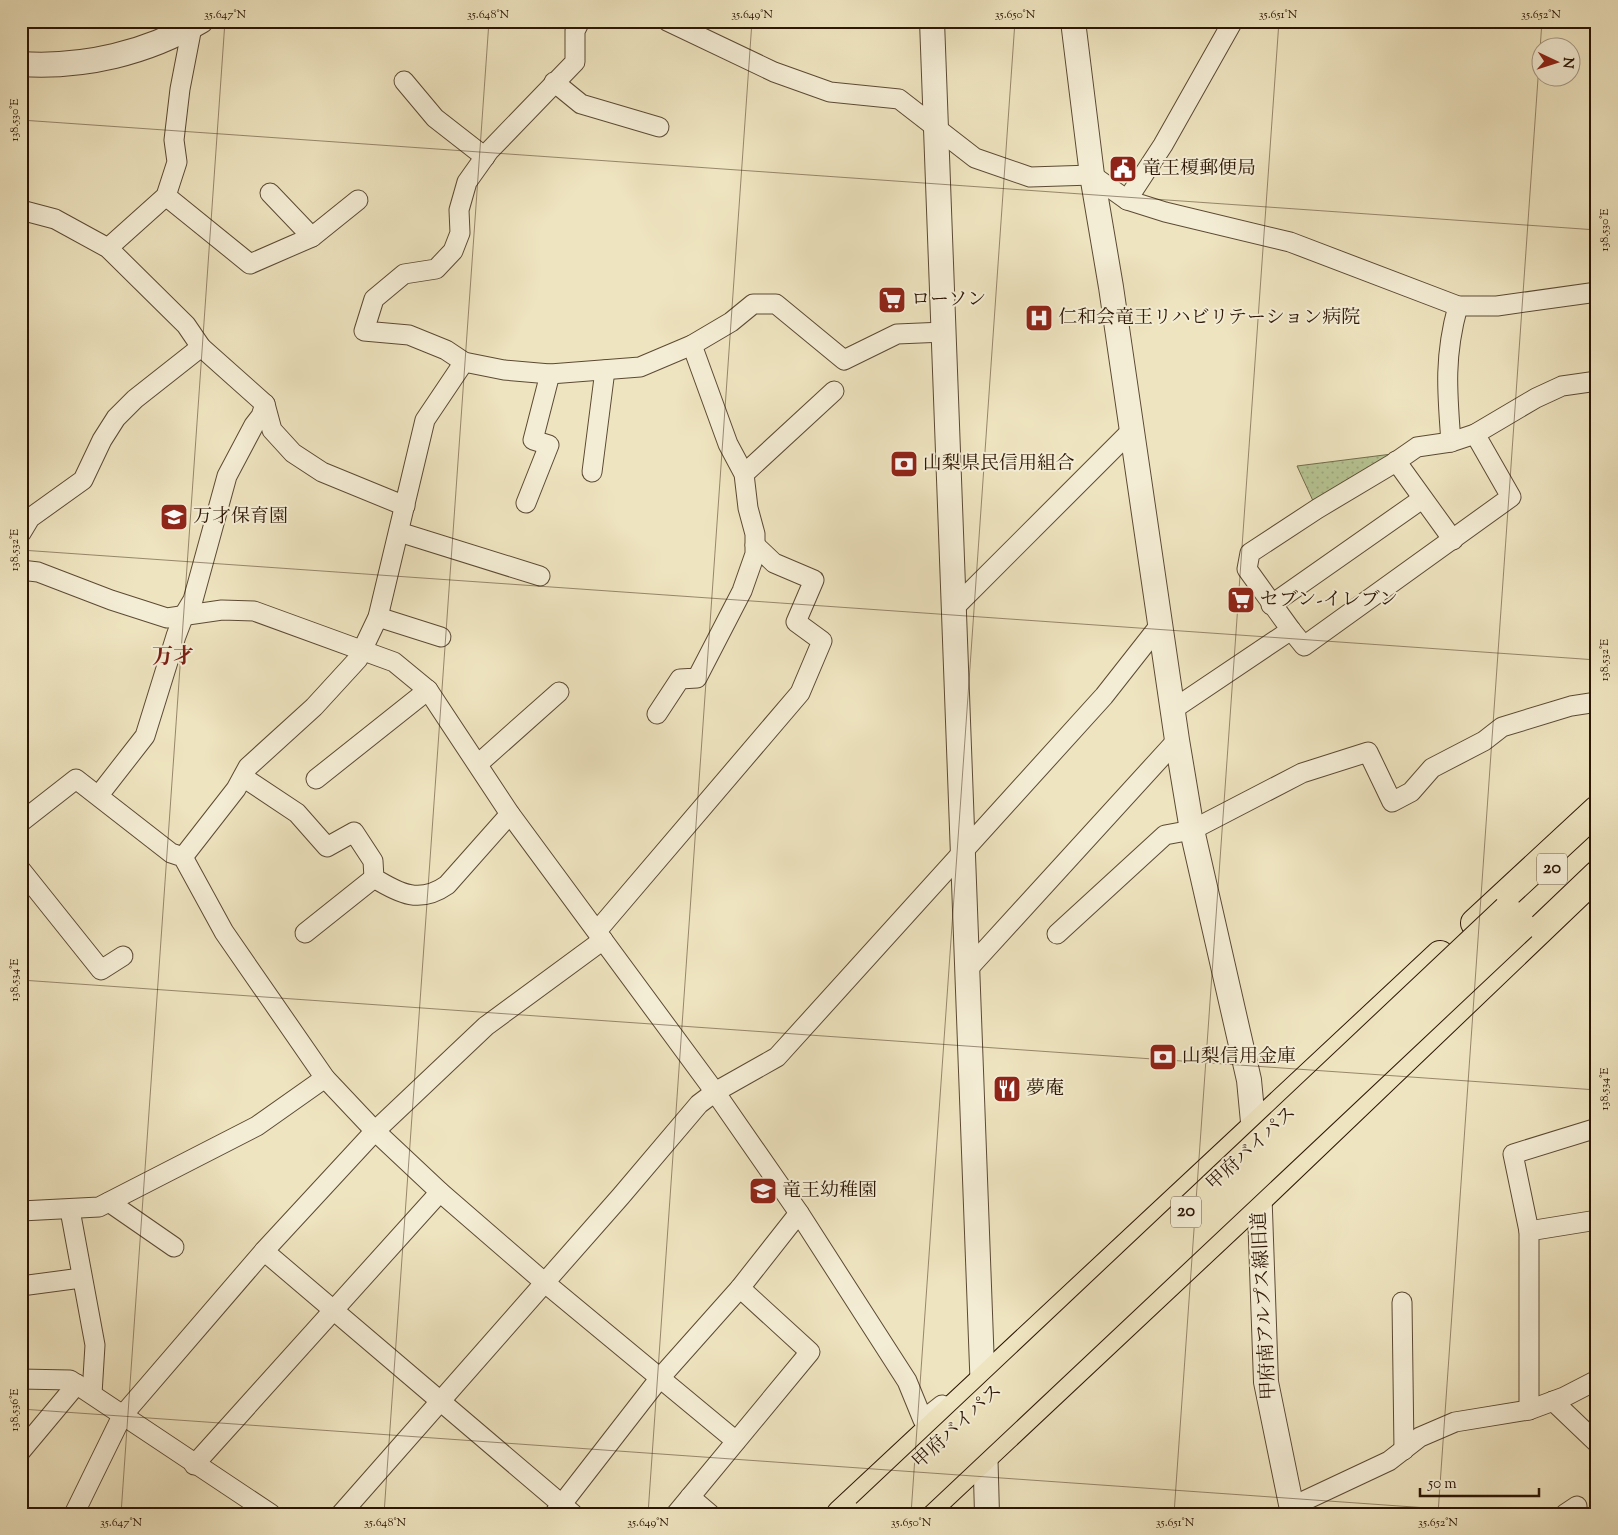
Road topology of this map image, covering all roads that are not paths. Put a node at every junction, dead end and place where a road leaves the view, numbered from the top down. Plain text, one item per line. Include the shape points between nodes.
1 (580, 21) edge
2 (667, 21) edge
3 (932, 21) edge
4 (1073, 21) edge
5 (1233, 21) edge
6 (196, 24) edge
7 (21, 64) edge
8 (404, 81) dead end
9 (554, 82) junction
10 (659, 127) dead end
11 (936, 130) junction
12 (485, 157) junction
13 (1092, 176) junction
14 (270, 193) dead end
15 (166, 196) junction
16 (358, 200) dead end
17 (1126, 200) junction
18 (21, 210) edge
19 (312, 237) junction
20 (108, 248) junction
21 (1597, 292) edge
22 (1458, 306) junction
23 (944, 332) junction
24 (692, 345) junction
25 (201, 347) junction
26 (464, 362) junction
27 (605, 370) junction
28 (550, 374) junction
29 (1597, 382) edge
30 (834, 391) dead end
31 (265, 404) junction
32 (1131, 431) junction
33 (1475, 434) junction
34 (1451, 442) junction
35 (1396, 461) junction
36 (592, 472) dead end
37 (744, 474) junction
38 (1422, 499) junction
39 (526, 503) dead end
40 (405, 506) junction
41 (399, 532) junction
42 (21, 533) edge
43 (1453, 540) junction
44 (755, 545) junction
45 (21, 570) edge
46 (540, 576) dead end
47 (1272, 605) junction
48 (953, 609) junction
49 (184, 615) junction
50 (378, 617) junction
51 (1159, 626) junction
52 (1291, 630) junction
53 (441, 637) dead end
54 (362, 651) junction
55 (428, 690) junction
56 (559, 692) dead end
57 (1597, 702) edge
58 (1172, 710) junction
59 (658, 714) dead end
60 (1177, 740) junction
61 (478, 764) junction
62 (243, 777) junction
63 (316, 779) dead end
64 (98, 795) junction
65 (1597, 810) edge
66 (510, 814) junction
67 (21, 822) edge
68 (1597, 828) edge
69 (1192, 830) junction
70 (963, 853) junction
71 (1597, 854) edge
72 (183, 857) junction
73 (21, 870) edge
74 (1597, 875) edge
75 (374, 878) junction
76 (1514, 918) junction
77 (305, 933) dead end
78 (1057, 934) dead end
79 (600, 935) junction
80 (123, 956) dead end
81 (966, 970) junction
82 (326, 1078) junction
83 (715, 1092) junction
84 (1254, 1126) junction
85 (1597, 1128) edge
86 (375, 1131) junction
87 (440, 1192) junction
88 (1260, 1197) junction
89 (108, 1202) junction
90 (70, 1210) junction
91 (21, 1212) edge
92 (800, 1213) junction
93 (1597, 1220) edge
94 (1529, 1232) junction
95 (174, 1247) dead end
96 (264, 1251) junction
97 (81, 1278) junction
98 (544, 1282) junction
99 (21, 1286) edge
100 (740, 1288) junction
101 (1402, 1302) dead end
102 (334, 1310) junction
103 (983, 1376) junction
104 (21, 1378) edge
105 (659, 1379) junction
106 (1597, 1380) edge
107 (84, 1389) junction
108 (440, 1400) junction
109 (1553, 1401) junction
110 (1529, 1410) junction
111 (122, 1416) junction
112 (736, 1441) junction
113 (1597, 1443) edge
114 (1404, 1450) junction
115 (21, 1451) edge
116 (985, 1456) junction
117 (194, 1464) junction
118 (690, 1498) junction
119 (1292, 1510) edge
120 (563, 1511) edge
121 (74, 1514) edge
122 (271, 1514) edge
123 (341, 1514) edge
124 (676, 1514) edge
125 (710, 1514) edge
126 (841, 1514) edge
127 (866, 1514) edge
128 (897, 1514) edge
129 (922, 1514) edge
130 (987, 1514) edge

1 - 9 street via 575,30 575,62
2 - 11 street via 774,72 830,92 899,99
3 - 11 street
4 - 13 street, 甲府南アルプス線旧道
5 - 17 street via 1163,144
6 - 7 street via 134,52 52,66
6 - 15 street via 180,89 175,132 177,162
8 - 12 street via 435,118
9 - 10 street via 581,104
9 - 12 street
11 - 13 street via 975,158 1030,177
11 - 23 street
12 - 26 street via 467,182 459,210 460,233 453,251 436,269 404,274 374,299 364,331 409,335 446,350
13 - 17 street
13 - 32 street, 甲府南アルプス線旧道
14 - 19 street
15 - 19 street via 250,264
15 - 20 street
16 - 19 street
17 - 22 street via 1290,242
18 - 20 street via 55,219
20 - 25 street via 186,325
21 - 22 street via 1497,306
22 - 34 street via 1447,363
23 - 24 street via 897,334 844,360 776,304 753,304 731,322
23 - 48 street
24 - 27 street via 640,367
24 - 37 street via 728,444
25 - 31 street
25 - 42 street via 116,418 83,480 30,518
26 - 28 street
26 - 40 street via 426,420
27 - 28 street
27 - 36 street
28 - 39 street via 533,440 549,445
29 - 33 street via 1562,386
30 - 37 street
31 - 40 street via 272,430 293,453 322,472
31 - 49 street via 262,416 227,476 193,600
32 - 48 street
32 - 51 street, 甲府南アルプス線旧道
33 - 34 street
33 - 43 street via 1511,497
34 - 35 street via 1417,447
35 - 38 street
35 - 47 street via 1250,553 1247,569
37 - 44 street
38 - 43 street
38 - 47 street
40 - 41 street
41 - 46 street
41 - 50 street
43 - 52 street via 1304,646
44 - 59 street via 742,591 697,678 680,679
44 - 79 street via 774,563 814,580 796,622 822,641 800,694
45 - 49 street via 38,572 167,618
47 - 52 street
48 - 70 street
49 - 54 street via 222,610 254,611
49 - 64 street via 145,736
50 - 53 street
50 - 54 street
51 - 58 street, 甲府南アルプス線旧道
51 - 70 street via 1104,696
52 - 58 street
54 - 55 street via 394,662
54 - 62 street via 314,707 248,768
55 - 61 street
55 - 63 street
56 - 61 street
57 - 69 street via 1571,706 1502,727 1484,741 1432,768 1411,792 1392,802 1368,752 1302,773
58 - 60 street, 甲府南アルプス線旧道
60 - 69 street, 甲府南アルプス線旧道
60 - 81 street
61 - 66 street
62 - 72 street
62 - 75 street via 297,814 327,847 354,832 373,861
64 - 67 street via 76,779
64 - 72 street via 171,853
65 - 84 highway
66 - 75 street via 448,885 436,893 406,894 394,891
66 - 79 street
68 - 76 highway, 甲府バイパス / 20
69 - 78 street via 1164,835
69 - 84 street, 甲府南アルプス線旧道 via 1249,1080
70 - 81 street
70 - 83 street via 777,1057
71 - 76 highway, 甲府バイパス / 20
72 - 82 street via 224,932
73 - 80 street via 101,970
74 - 88 highway
75 - 77 street
76 - 127 highway, 甲府バイパス / 20, bridge
76 - 128 highway, 甲府バイパス / 20, bridge
79 - 83 street
79 - 86 street via 486,1026
81 - 103 street
82 - 86 street
82 - 89 street via 257,1126
83 - 92 street
83 - 98 street via 699,1104
84 - 88 street, 甲府南アルプス線旧道
84 - 103 highway
85 - 94 street via 1513,1154
86 - 87 street
86 - 96 street
87 - 98 street
87 - 102 street
88 - 116 highway
88 - 119 street, 甲府南アルプス線旧道 via 1266,1382
89 - 90 street via 99,1207
89 - 95 street
90 - 91 street
90 - 97 street
92 - 100 street
92 - 103 street via 907,1381 924,1420
93 - 94 street
94 - 110 street
96 - 102 street
96 - 111 street
97 - 99 street
97 - 107 street via 95,1345
98 - 105 street
98 - 108 street
100 - 105 street
100 - 112 street via 810,1352
101 - 114 street
102 - 108 street
102 - 117 street
103 - 116 street
103 - 126 highway
104 - 107 street via 70,1380
105 - 112 street
105 - 120 street
106 - 109 street
107 - 111 street
107 - 115 street
108 - 120 street
108 - 123 street
109 - 110 street
109 - 113 street
110 - 114 street via 1455,1422 1420,1437
111 - 117 street
111 - 121 street
112 - 118 street
114 - 119 street via 1389,1461
116 - 129 highway
116 - 130 street
117 - 122 street
118 - 124 street
118 - 125 street

